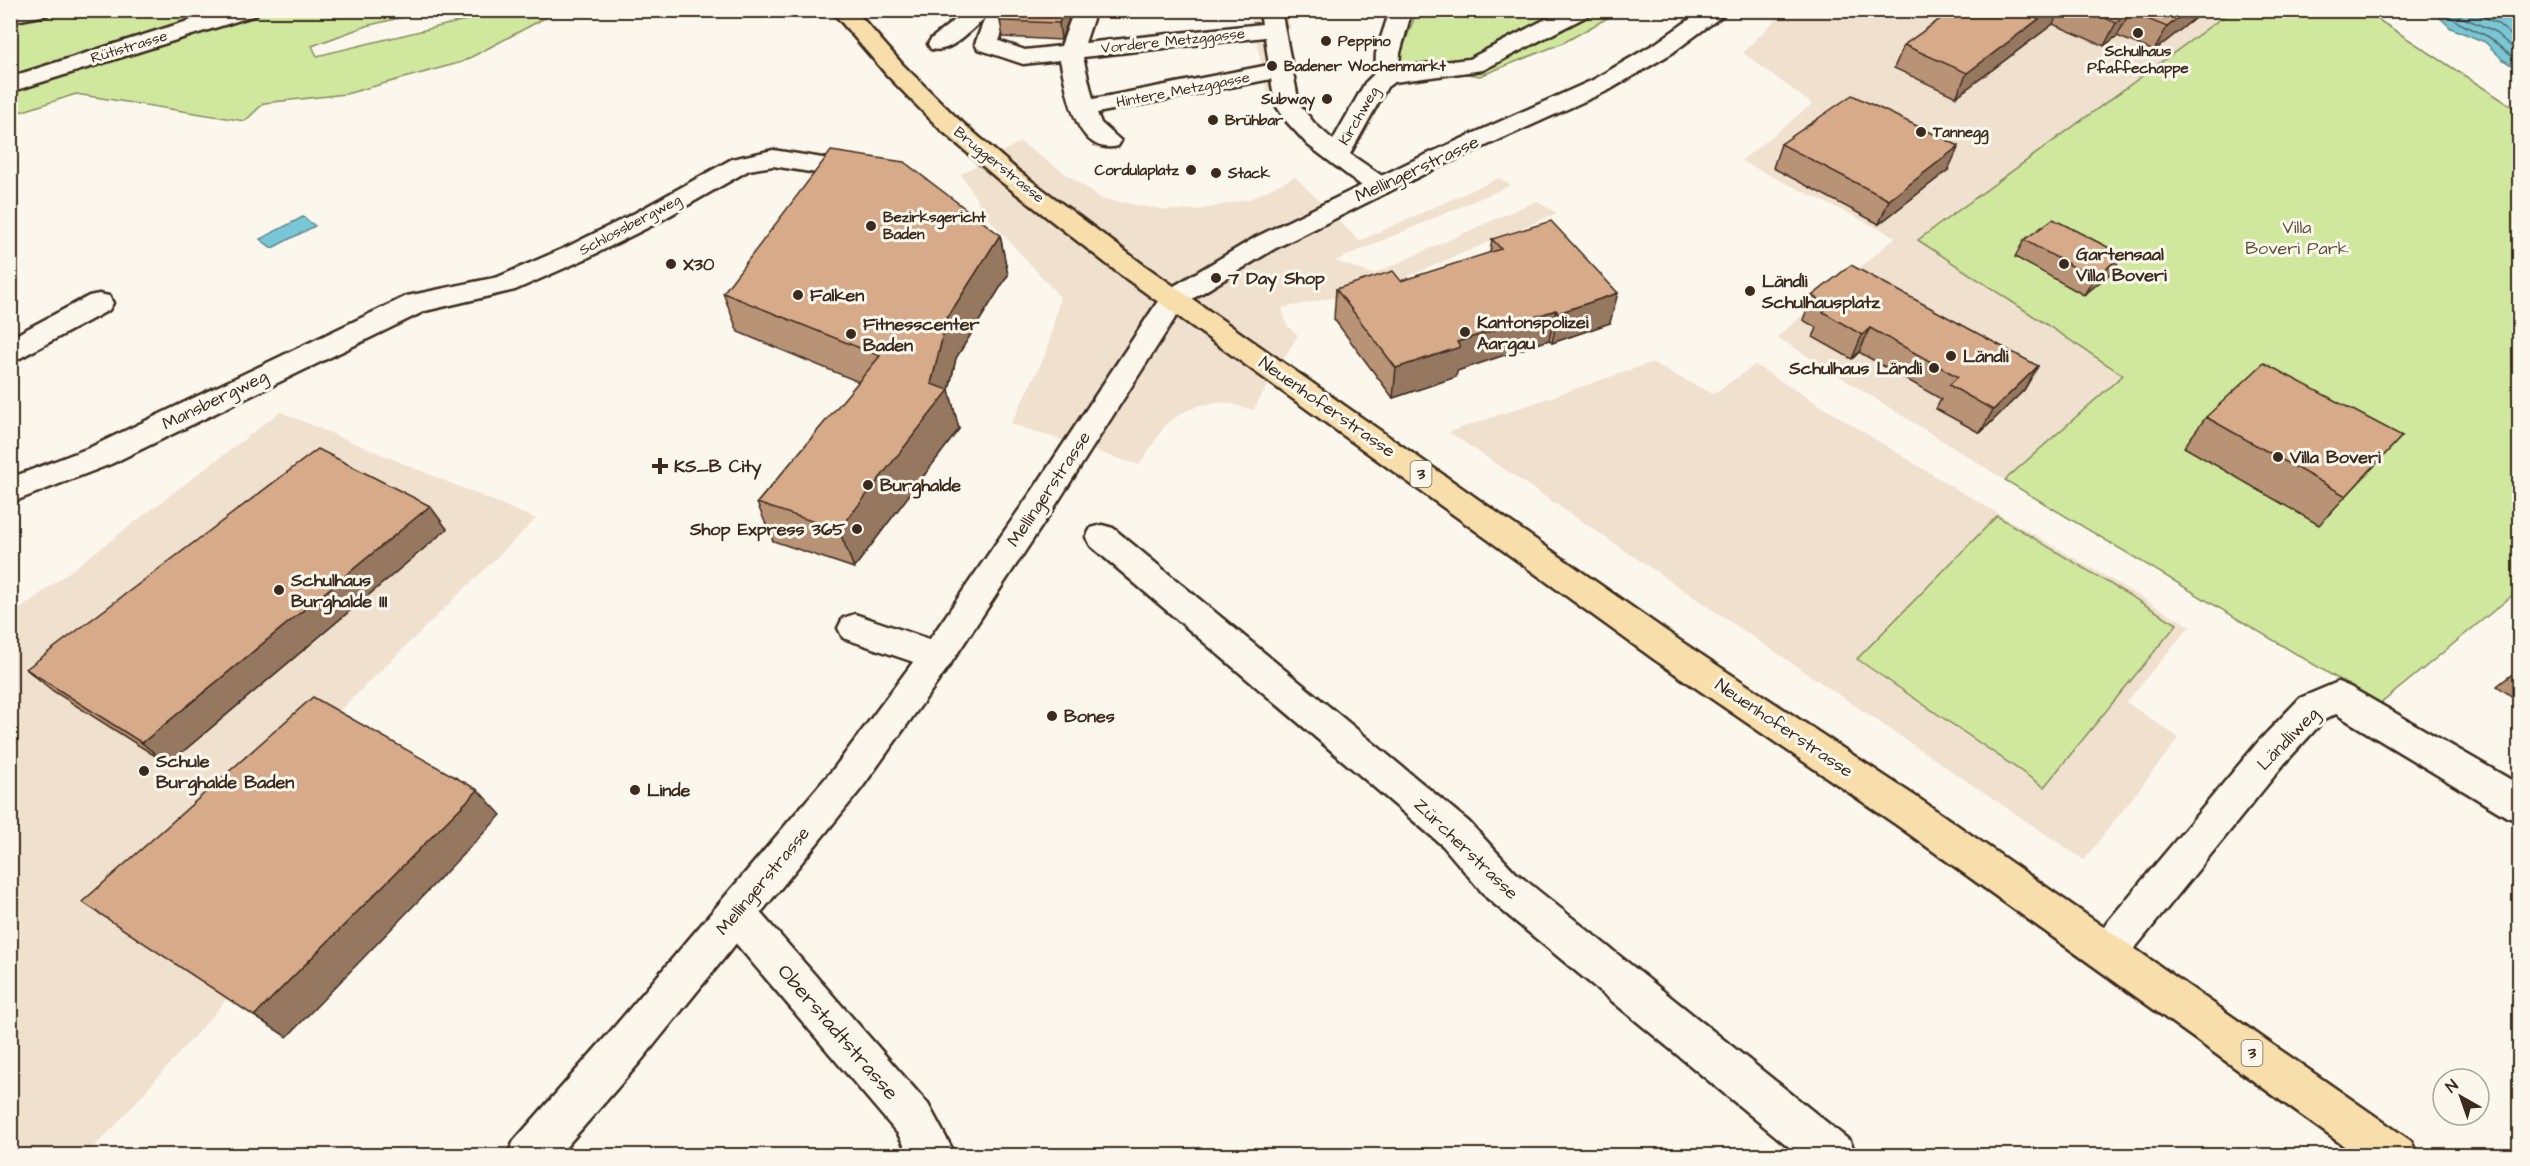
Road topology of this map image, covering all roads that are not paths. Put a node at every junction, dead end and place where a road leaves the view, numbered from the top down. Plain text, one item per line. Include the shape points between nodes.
1 (39, 10) edge
2 (248, 10) edge
3 (842, 10) edge
4 (981, 10) edge
5 (999, 10) edge
6 (1085, 10) edge
7 (1401, 10) edge
8 (1581, 10) edge
9 (1719, 10) edge
10 (10, 15) edge
11 (1273, 20) edge
12 (939, 44) dead end
13 (1070, 52) junction
14 (1282, 70) junction
15 (1387, 76) junction
16 (10, 85) edge
17 (1083, 108) junction
18 (1109, 141) dead end
19 (1337, 155) junction
20 (841, 169) edge
21 (1379, 186) junction
22 (1174, 298) junction
23 (99, 303) dead end
24 (417, 303) joint
25 (10, 351) edge
26 (10, 491) edge
27 (1102, 537) dead end
28 (855, 628) dead end
29 (937, 656) junction
30 (2520, 805) edge
31 (736, 914) junction
32 (2108, 951) junction
33 (529, 1155) edge
34 (934, 1155) edge
35 (1835, 1155) edge
36 (2396, 1155) edge

1 - 10 street
2 - 16 street, Rütistrasse
3 - 22 main road, Bruggerstrasse / 3 via 948,123 1008,175
4 - 12 street
5 - 13 street via 986,44 1023,57
6 - 13 street
7 - 15 street, Kirchweg via 1388,53
8 - 15 street via 1474,65
9 - 21 street, Mellingerstrasse via 1601,85
11 - 13 street, Vordere Metzggasse
11 - 14 street
13 - 17 street
14 - 17 street, Hintere Metzggasse
14 - 19 street via 1291,111
15 - 19 street, Kirchweg via 1377,83
17 - 18 street via 1090,126
19 - 21 street
20 - 24 street, Schlossbergweg via 773,158 741,164 644,219 505,284
21 - 22 street, Mellingerstrasse via 1265,243
22 - 29 street, Mellingerstrasse
22 - 32 main road, Neuenhoferstrasse / 3 via 1667,650
23 - 25 street
24 - 26 street, Mansbergweg via 100,456
27 - 35 street, Zürcherstrasse via 1456,834 1502,885
28 - 29 street
29 - 31 street, Mellingerstrasse via 848,778
30 - 32 street, Ländliweg via 2338,697 2312,709 2271,753
31 - 33 street, Mellingerstrasse
31 - 34 street, Oberstadtstrasse via 913,1119
32 - 36 main road, Neuenhoferstrasse / 3

